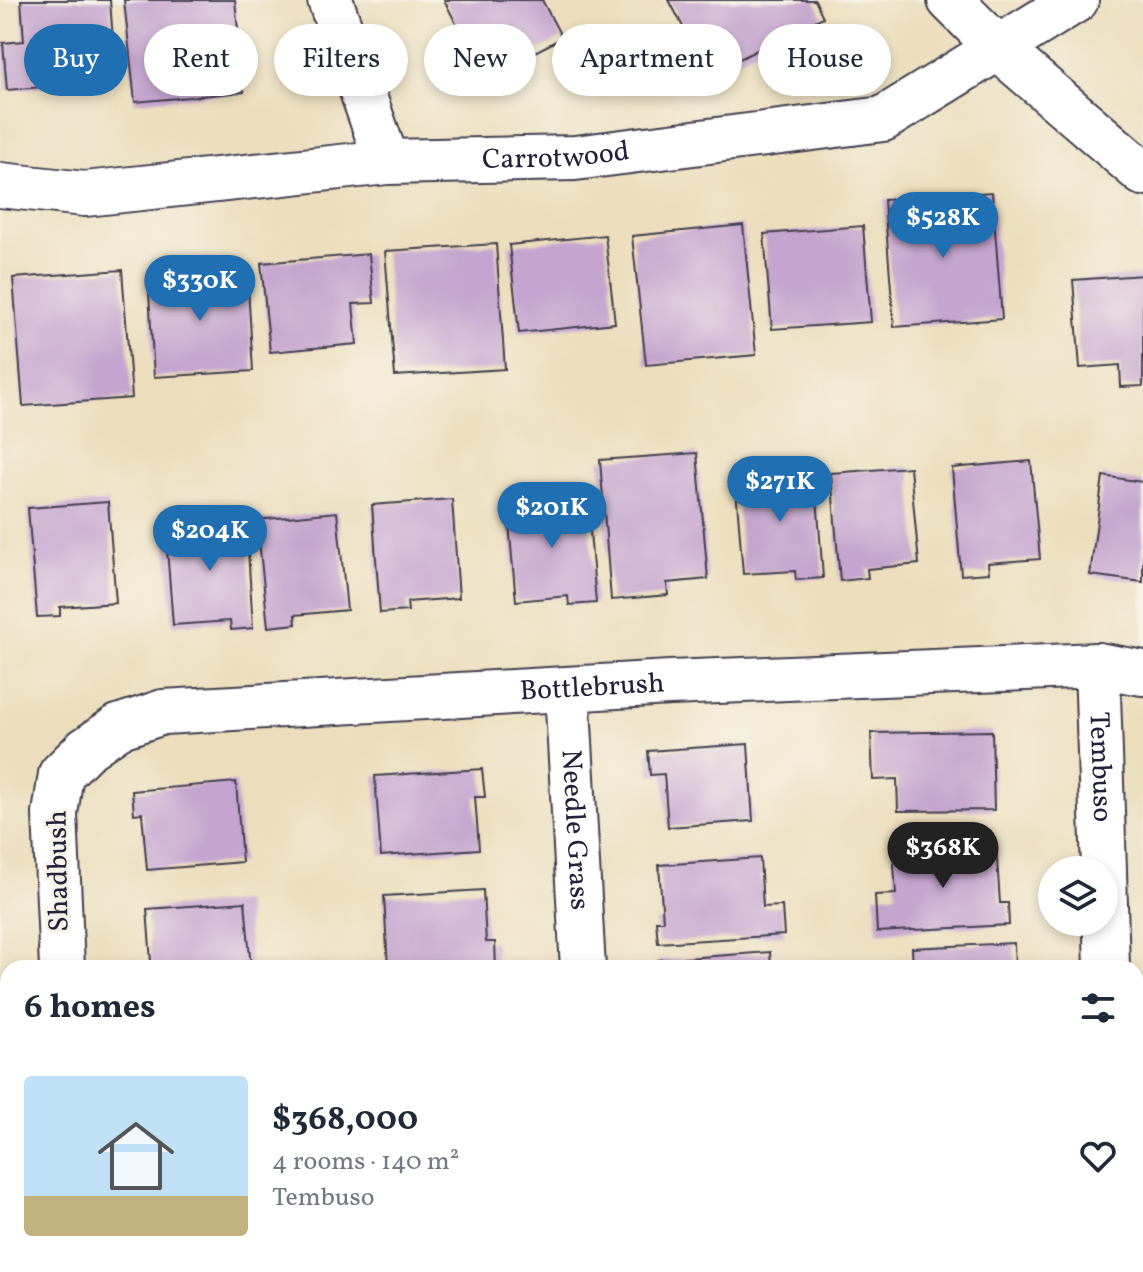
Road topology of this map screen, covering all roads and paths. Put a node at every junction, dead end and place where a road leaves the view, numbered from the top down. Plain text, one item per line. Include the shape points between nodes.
1 (330, 0) edge
2 (950, 0) edge
3 (1076, 0) edge
4 (999, 49) junction
5 (387, 162) junction
6 (1143, 173) edge
7 (0, 185) edge
8 (1097, 665) junction
9 (1143, 673) edge
10 (567, 690) junction
11 (61, 774) joint
12 (1103, 856) edge
13 (1106, 936) edge
14 (62, 960) edge
15 (583, 960) edge
16 (1107, 960) edge

1 - 5 street
2 - 4 street
3 - 4 street, Carrotwood
4 - 5 street, Carrotwood via 883,119 575,158
4 - 6 street
5 - 7 street, Carrotwood via 85,194
8 - 9 street, Bottlebrush
8 - 10 street, Bottlebrush
8 - 12 street, Tembuso
10 - 11 street, Bottlebrush via 163,712 118,727
10 - 15 street, Needle Grass
11 - 14 street, Shadbush via 55,814
13 - 16 street, Tembuso

